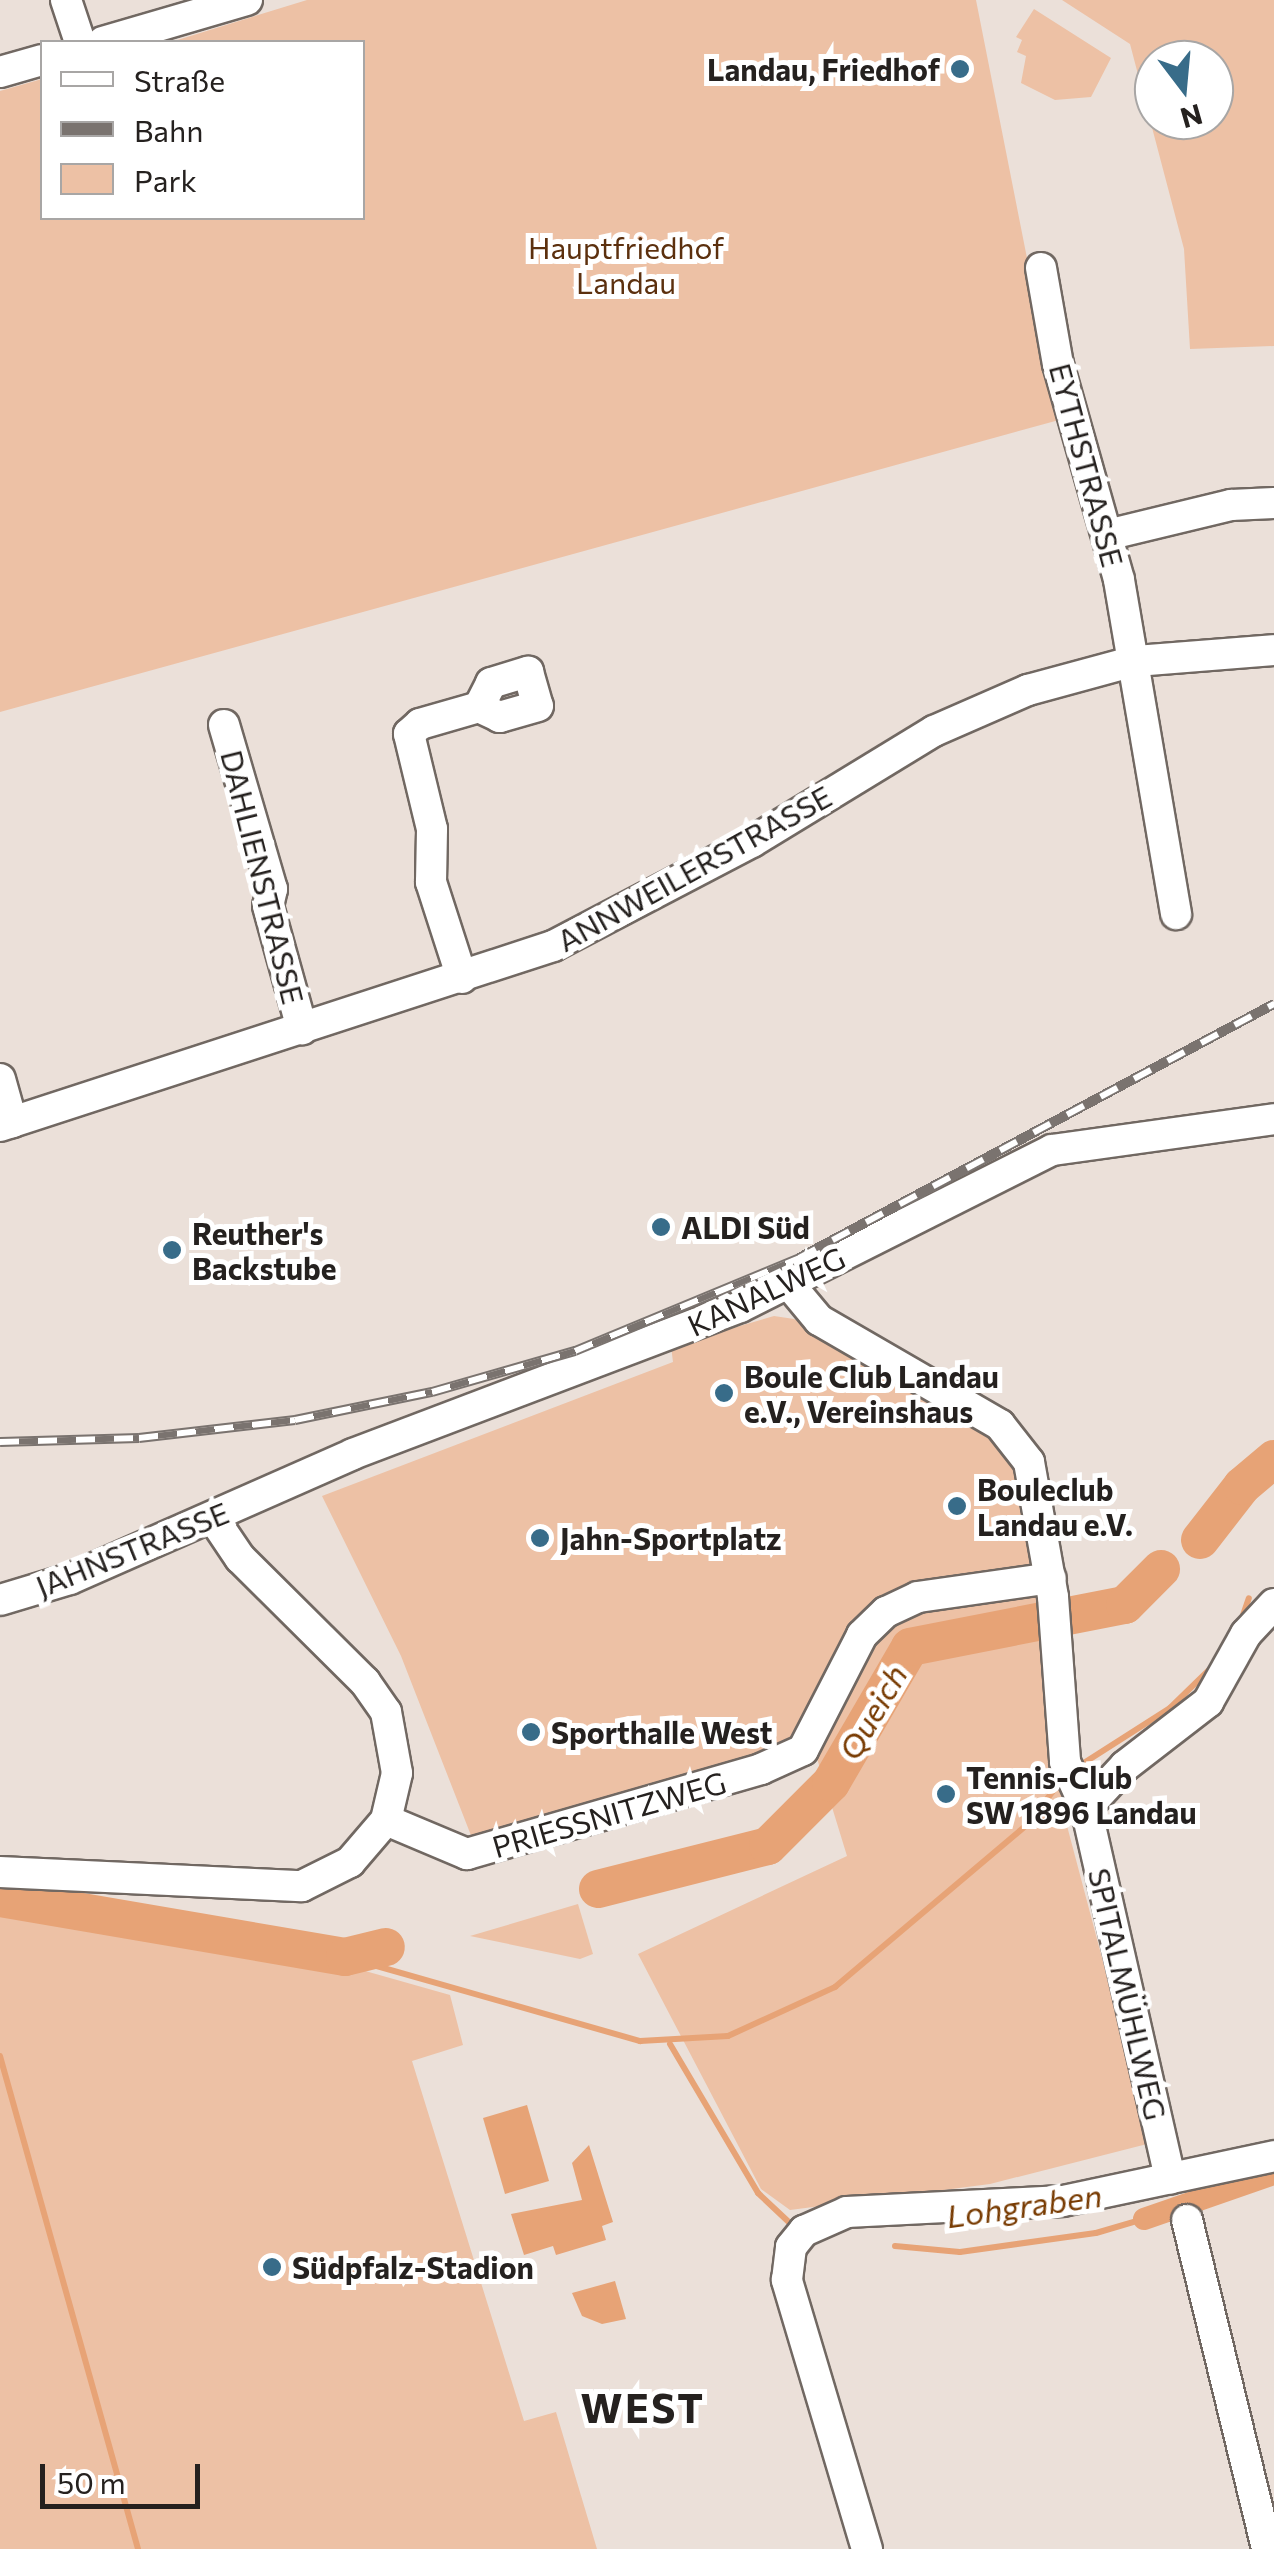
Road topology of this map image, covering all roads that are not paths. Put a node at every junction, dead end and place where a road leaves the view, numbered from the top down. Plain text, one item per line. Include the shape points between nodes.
1 (66, 0) edge
2 (248, 0) edge
3 (79, 40) edge
4 (110, 40) edge
5 (40, 61) edge
6 (0, 72) edge
7 (1040, 268) dead end
8 (1274, 502) edge
9 (1107, 536) junction
10 (1274, 650) edge
11 (1136, 661) junction
12 (480, 707) dead end
13 (224, 725) dead end
14 (1176, 914) dead end
15 (462, 978) junction
16 (302, 1029) junction
17 (0, 1080) edge
18 (1274, 1119) edge
19 (6, 1124) edge
20 (788, 1284) junction
21 (263, 1494) joint
22 (213, 1518) junction
23 (1052, 1588) junction
24 (0, 1600) edge
25 (1274, 1604) edge
26 (1078, 1795) junction
27 (386, 1820) junction
28 (0, 1872) edge
29 (1274, 2156) edge
30 (1170, 2180) junction
31 (1187, 2220) dead end
32 (867, 2549) edge
33 (1267, 2549) edge

1 - 3 street
2 - 4 street
5 - 6 street
7 - 9 street, EYTHSTRASSE via 1058,364
8 - 9 street
9 - 11 street, EYTHSTRASSE
10 - 11 street, ANNWEILERSTRASSE
11 - 14 street
11 - 15 street, ANNWEILERSTRASSE via 1028,690 956,720 638,905 553,946
12 - 15 street via 420,724 410,734 432,829 431,882
13 - 16 street, DAHLIENSTRASSE via 272,889 268,906
15 - 16 street, ANNWEILERSTRASSE
16 - 19 street, ANNWEILERSTRASSE
17 - 19 street
18 - 20 street, KANALWEG via 1072,1143
20 - 21 street, KANALWEG
20 - 23 street, SPITALMÜHLWEG via 819,1320 1013,1437 1034,1477
21 - 22 street, JAHNSTRASSE
22 - 24 street, JAHNSTRASSE
22 - 27 street via 240,1558 365,1682 386,1712 398,1773
23 - 26 street, SPITALMÜHLWEG via 1063,1745
23 - 27 street, PRIESSNITZWEG via 902,1604 862,1635 803,1750 761,1769 468,1854
25 - 26 street via 1246,1634 1208,1702
26 - 30 street, SPITALMÜHLWEG
27 - 28 street via 350,1862 302,1886
29 - 30 street
30 - 32 street via 1044,2204 821,2219 791,2247 787,2280
31 - 33 street

